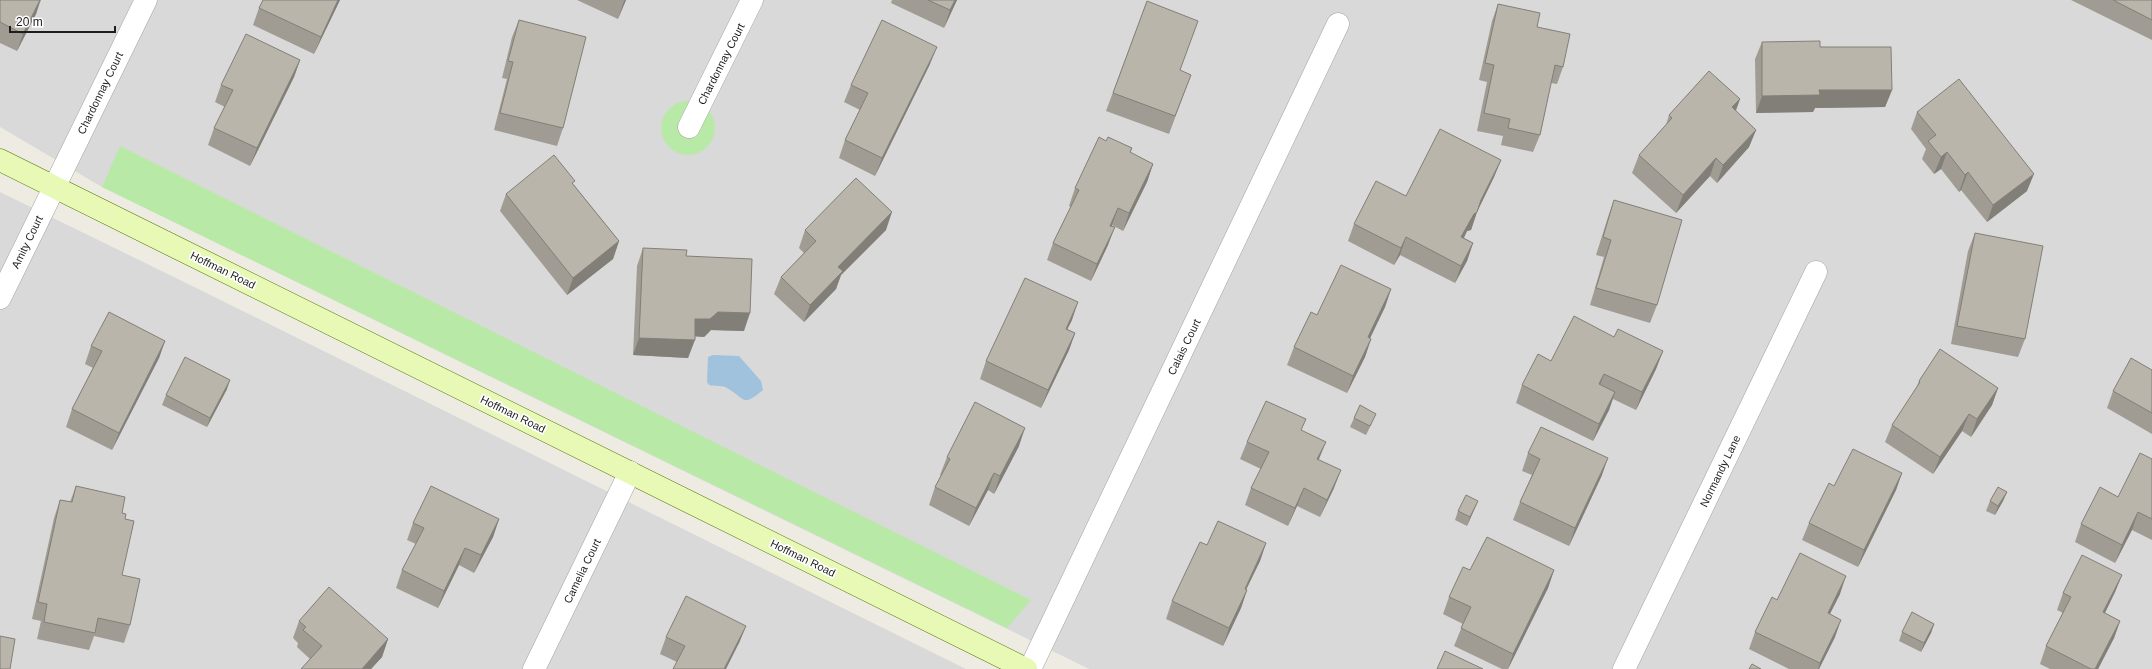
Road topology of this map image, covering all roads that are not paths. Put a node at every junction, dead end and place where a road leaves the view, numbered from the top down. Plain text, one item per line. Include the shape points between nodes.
1 (146, 0) edge
2 (752, 0) edge
3 (1338, 24) dead end
4 (689, 127) dead end
5 (0, 160) edge
6 (54, 186) junction
7 (1816, 272) dead end
8 (0, 298) edge
9 (630, 472) junction
10 (534, 669) edge
11 (1026, 669) edge
12 (1030, 669) edge
13 (1624, 669) edge

1 - 6 street, Chardonnay Court
2 - 4 street, Chardonnay Court
3 - 12 street, Calais Court
5 - 6 street, Hoffman Road
6 - 8 street, Amity Court
6 - 9 street, Hoffman Road
7 - 13 street, Normandy Lane
9 - 10 street, Camelia Court
9 - 11 street, Hoffman Road

